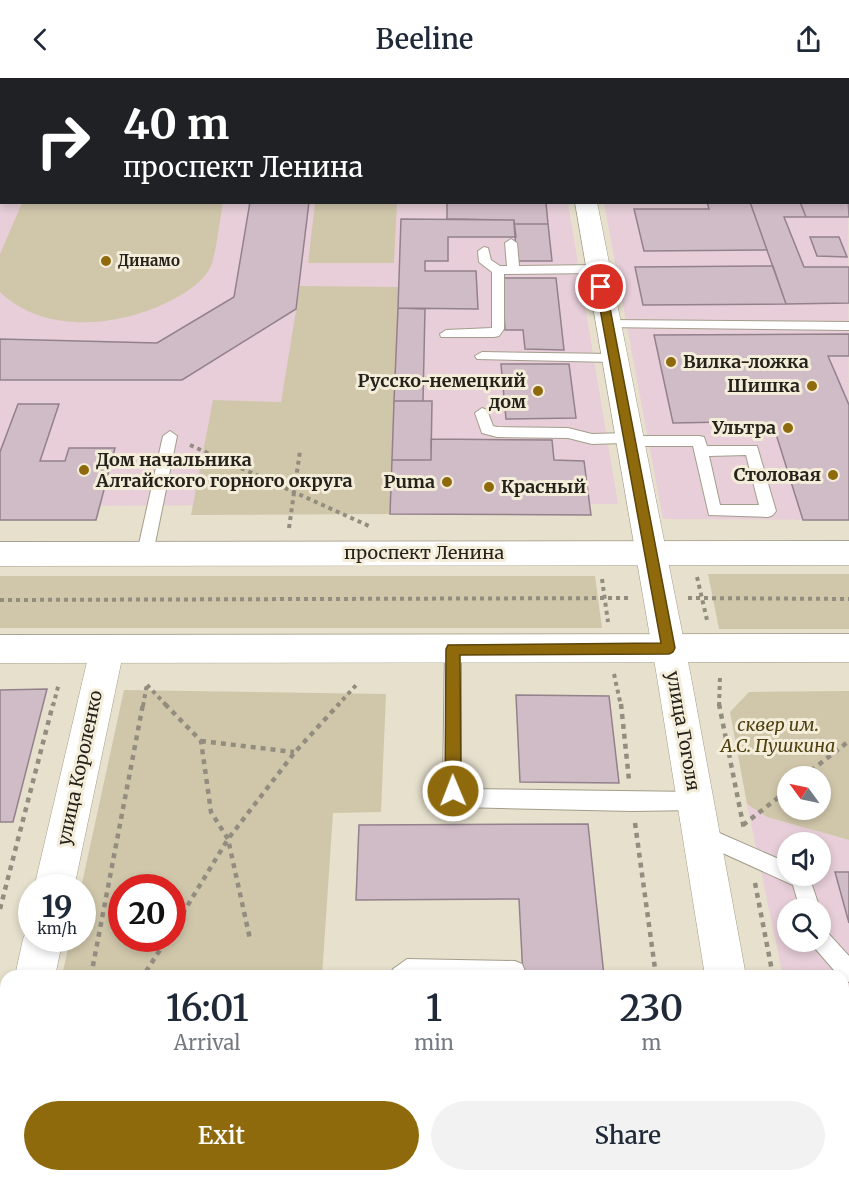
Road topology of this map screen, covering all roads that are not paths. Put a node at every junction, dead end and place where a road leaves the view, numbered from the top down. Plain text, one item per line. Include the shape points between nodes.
1 (586, 204) edge
2 (511, 243) dead end
3 (484, 251) dead end
4 (598, 269) junction
5 (498, 270) junction
6 (513, 270) junction
7 (608, 324) junction
8 (849, 326) edge
9 (446, 334) dead end
10 (482, 356) dead end
11 (614, 358) junction
12 (482, 413) dead end
13 (170, 436) road end
14 (629, 440) junction
15 (701, 450) junction
16 (650, 552) junction
17 (145, 553) junction
18 (849, 553) edge
19 (0, 554) edge
20 (0, 648) edge
21 (669, 648) junction
22 (849, 648) edge
23 (107, 649) junction
24 (453, 649) junction
25 (698, 818) junction
26 (777, 868) edge
27 (57, 874) edge
28 (40, 952) edge
29 (831, 952) edge
30 (36, 970) edge
31 (406, 970) edge
32 (461, 970) edge
33 (725, 970) edge
34 (847, 970) edge

1 - 4 main road, улица Гоголя
2 - 6 lane
3 - 5 lane via 485,262
4 - 6 lane
4 - 7 main road, улица Гоголя
5 - 6 lane
5 - 9 lane via 498,329 494,333
7 - 8 lane
7 - 11 main road, улица Гоголя
10 - 11 lane
11 - 14 main road, улица Гоголя
12 - 14 lane via 487,429 498,432 568,433 585,439
13 - 17 lane
14 - 15 lane via 699,441
14 - 16 main road, улица Гоголя
15 - 15 lane via 714,511 768,511 752,450
16 - 17 main road, проспект Ленина
16 - 18 main road, проспект Ленина
16 - 21 main road, улица Гоголя
17 - 19 main road, проспект Ленина
20 - 23 main road
21 - 22 main road
21 - 24 main road
21 - 25 main road, улица Гоголя
23 - 24 main road
23 - 27 main road, улица Короленко
24 - 25 lane via 455,795 463,799 632,802
25 - 26 lane via 749,854
25 - 33 main road, улица Гоголя
28 - 30 main road
29 - 34 lane
31 - 32 lane

